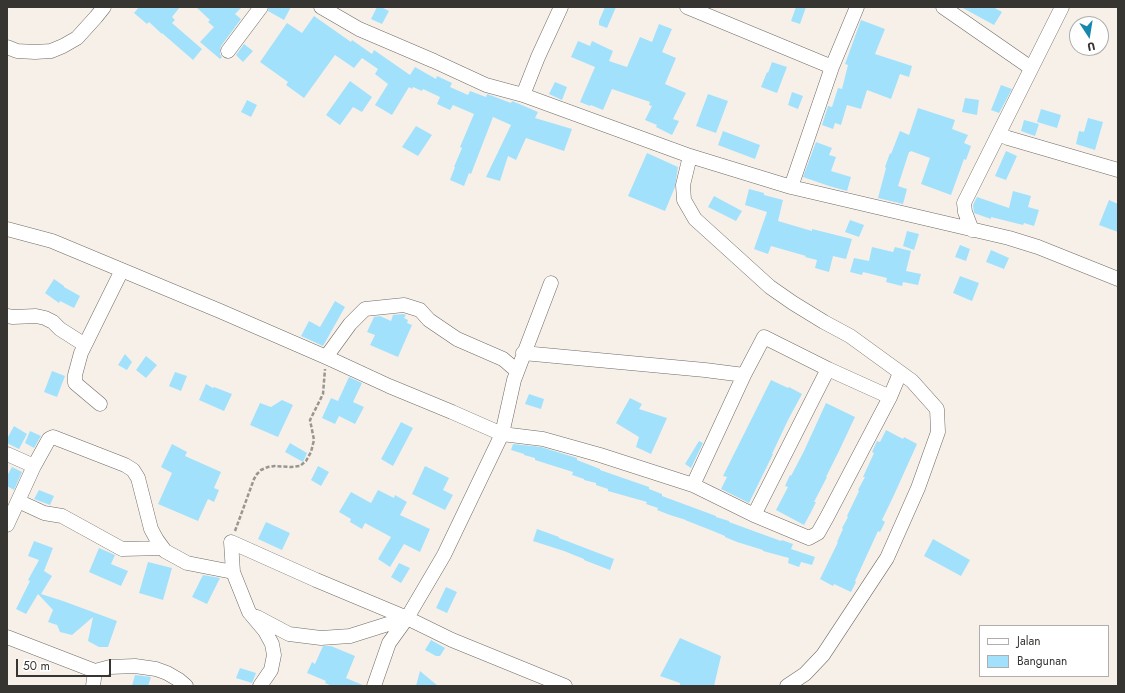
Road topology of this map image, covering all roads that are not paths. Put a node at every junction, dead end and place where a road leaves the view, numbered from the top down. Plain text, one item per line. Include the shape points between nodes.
1 (104, 7) edge
2 (261, 7) edge
3 (321, 7) edge
4 (561, 7) edge
5 (687, 7) edge
6 (857, 7) edge
7 (943, 7) edge
8 (1058, 9) edge
9 (7, 48) edge
10 (228, 51) dead end
11 (832, 67) junction
12 (1031, 68) junction
13 (523, 95) junction
14 (999, 134) junction
15 (690, 156) junction
16 (1118, 170) edge
17 (791, 187) junction
18 (7, 230) edge
19 (972, 230) junction
20 (122, 270) junction
21 (1118, 279) edge
22 (551, 283) dead end
23 (7, 316) edge
24 (85, 345) junction
25 (523, 353) junction
26 (326, 357) junction
27 (828, 369) junction
28 (517, 371) junction
29 (900, 373) junction
30 (744, 375) junction
31 (890, 397) junction
32 (100, 404) dead end
33 (502, 434) junction
34 (7, 454) edge
35 (34, 466) junction
36 (693, 485) junction
37 (18, 501) junction
38 (754, 515) junction
39 (7, 525) edge
40 (163, 548) junction
41 (233, 572) junction
42 (249, 612) junction
43 (407, 618) junction
44 (7, 637) edge
45 (95, 670) junction
46 (93, 686) edge
47 (186, 686) edge
48 (260, 686) edge
49 (374, 686) edge
50 (565, 686) edge
51 (787, 686) edge

1 - 9 street via 77,38 63,46 51,51 35,52
2 - 10 street
3 - 13 street via 359,29 486,85
4 - 13 street
5 - 11 street
6 - 11 street
7 - 12 street
8 - 12 street
11 - 17 street
12 - 14 street
13 - 15 street
14 - 16 street
14 - 19 street via 964,203
15 - 17 street
15 - 29 street via 683,185 684,200 695,219 770,287 850,336
17 - 19 street
18 - 20 street via 52,241
19 - 21 street via 1038,247
20 - 24 street
20 - 26 street
22 - 25 street
23 - 24 street via 46,318
24 - 32 street via 75,375 76,383
25 - 28 street
25 - 30 street
26 - 28 street via 350,324 365,309 404,305 420,310 429,320 457,339 503,359
26 - 33 street
27 - 30 street via 764,337
27 - 31 street
27 - 38 street
28 - 33 street
29 - 31 street
29 - 51 street via 937,409 938,432 918,488 887,558 837,635 806,674
30 - 36 street
31 - 38 street via 818,533 809,538
33 - 36 street via 543,439
33 - 43 street via 444,555
34 - 35 street
35 - 37 street
35 - 40 street via 52,437 133,470 138,478 151,529
36 - 38 street
37 - 39 street
37 - 40 street via 44,513 62,516 122,549
40 - 41 street via 188,563
41 - 42 street
41 - 43 street via 231,542
42 - 43 street via 289,634 320,638 350,636
42 - 48 street via 272,644 274,655 271,670
43 - 49 street via 389,642
43 - 50 street via 452,640
44 - 45 street
45 - 46 street
45 - 47 street via 135,666 156,669

